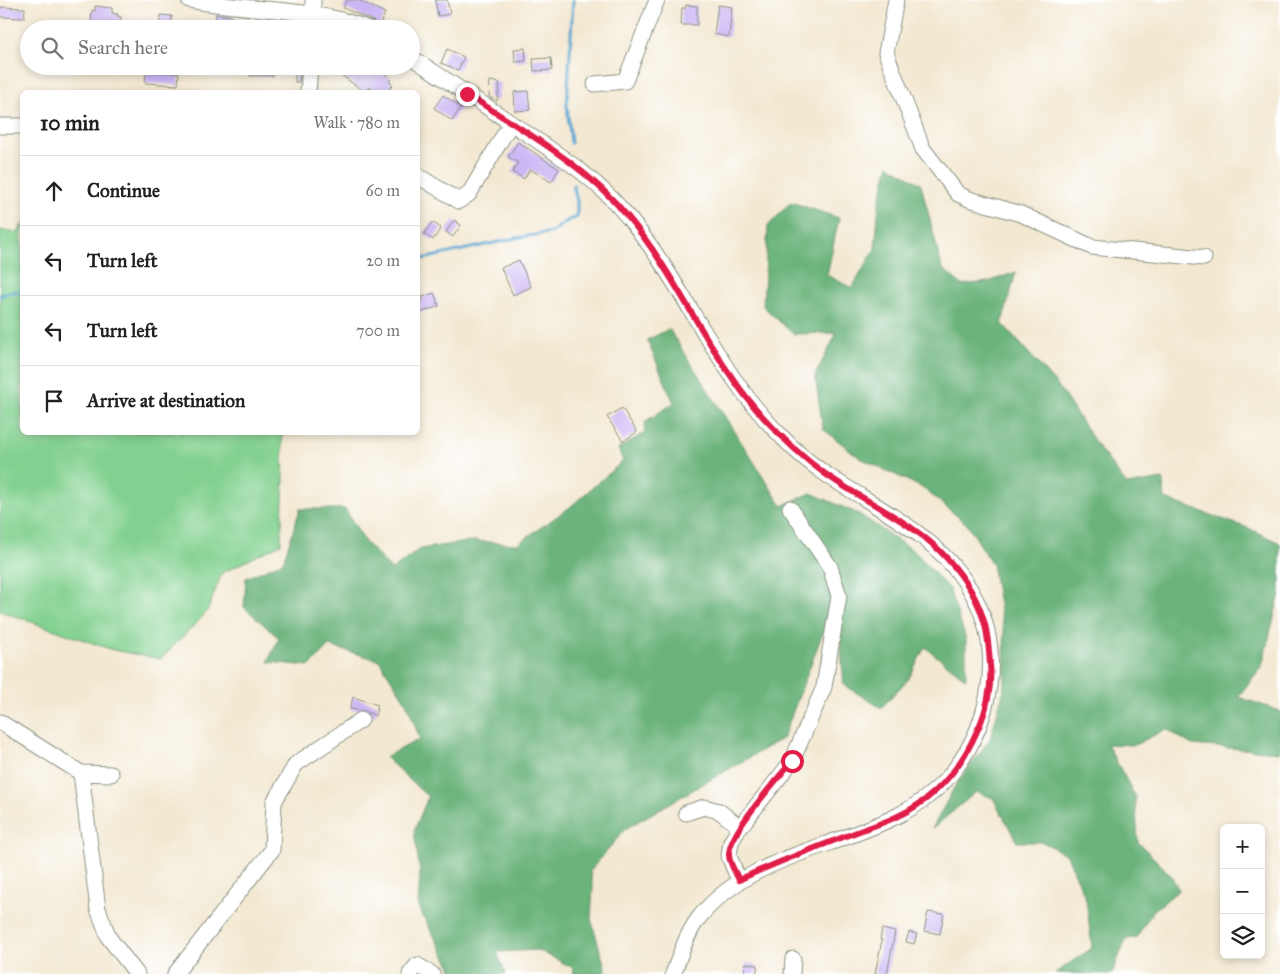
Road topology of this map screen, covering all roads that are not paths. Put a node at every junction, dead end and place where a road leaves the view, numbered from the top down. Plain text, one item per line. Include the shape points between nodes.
1 (189, 0) edge
2 (657, 0) edge
3 (896, 0) edge
4 (313, 14) edge
5 (335, 20) edge
6 (420, 63) edge
7 (309, 75) edge
8 (462, 79) dead end
9 (595, 84) dead end
10 (308, 90) edge
11 (467, 94) junction
12 (511, 123) junction
13 (0, 126) edge
14 (20, 126) edge
15 (420, 177) edge
16 (1204, 258) dead end
17 (790, 508) dead end
18 (361, 720) dead end
19 (0, 722) edge
20 (80, 772) junction
21 (111, 774) dead end
22 (686, 813) dead end
23 (740, 827) junction
24 (739, 880) junction
25 (792, 959) dead end
26 (137, 974) edge
27 (175, 974) edge
28 (410, 974) edge
29 (432, 974) edge
30 (673, 974) edge
31 (792, 974) edge

1 - 4 street via 218,6
2 - 9 street via 624,81
3 - 16 street via 886,53 923,149 958,194 1021,214 1092,248
4 - 5 street
6 - 11 street
7 - 10 street
8 - 11 street
11 - 12 street
12 - 15 street via 469,194 459,202
12 - 24 street via 580,169 628,217 761,416 824,473 917,531 939,550 975,597 984,620 991,673 982,722 971,745 937,789 915,807 879,824 773,863
13 - 14 street
17 - 23 street via 830,567 839,596 824,686 792,761
18 - 27 street via 296,764 274,802 272,850
19 - 20 street
20 - 21 street
20 - 26 street via 98,909 110,938
22 - 23 street via 704,807 719,811
23 - 24 street via 731,842 729,856
24 - 30 street via 698,919
25 - 31 street
28 - 29 street via 417,965

